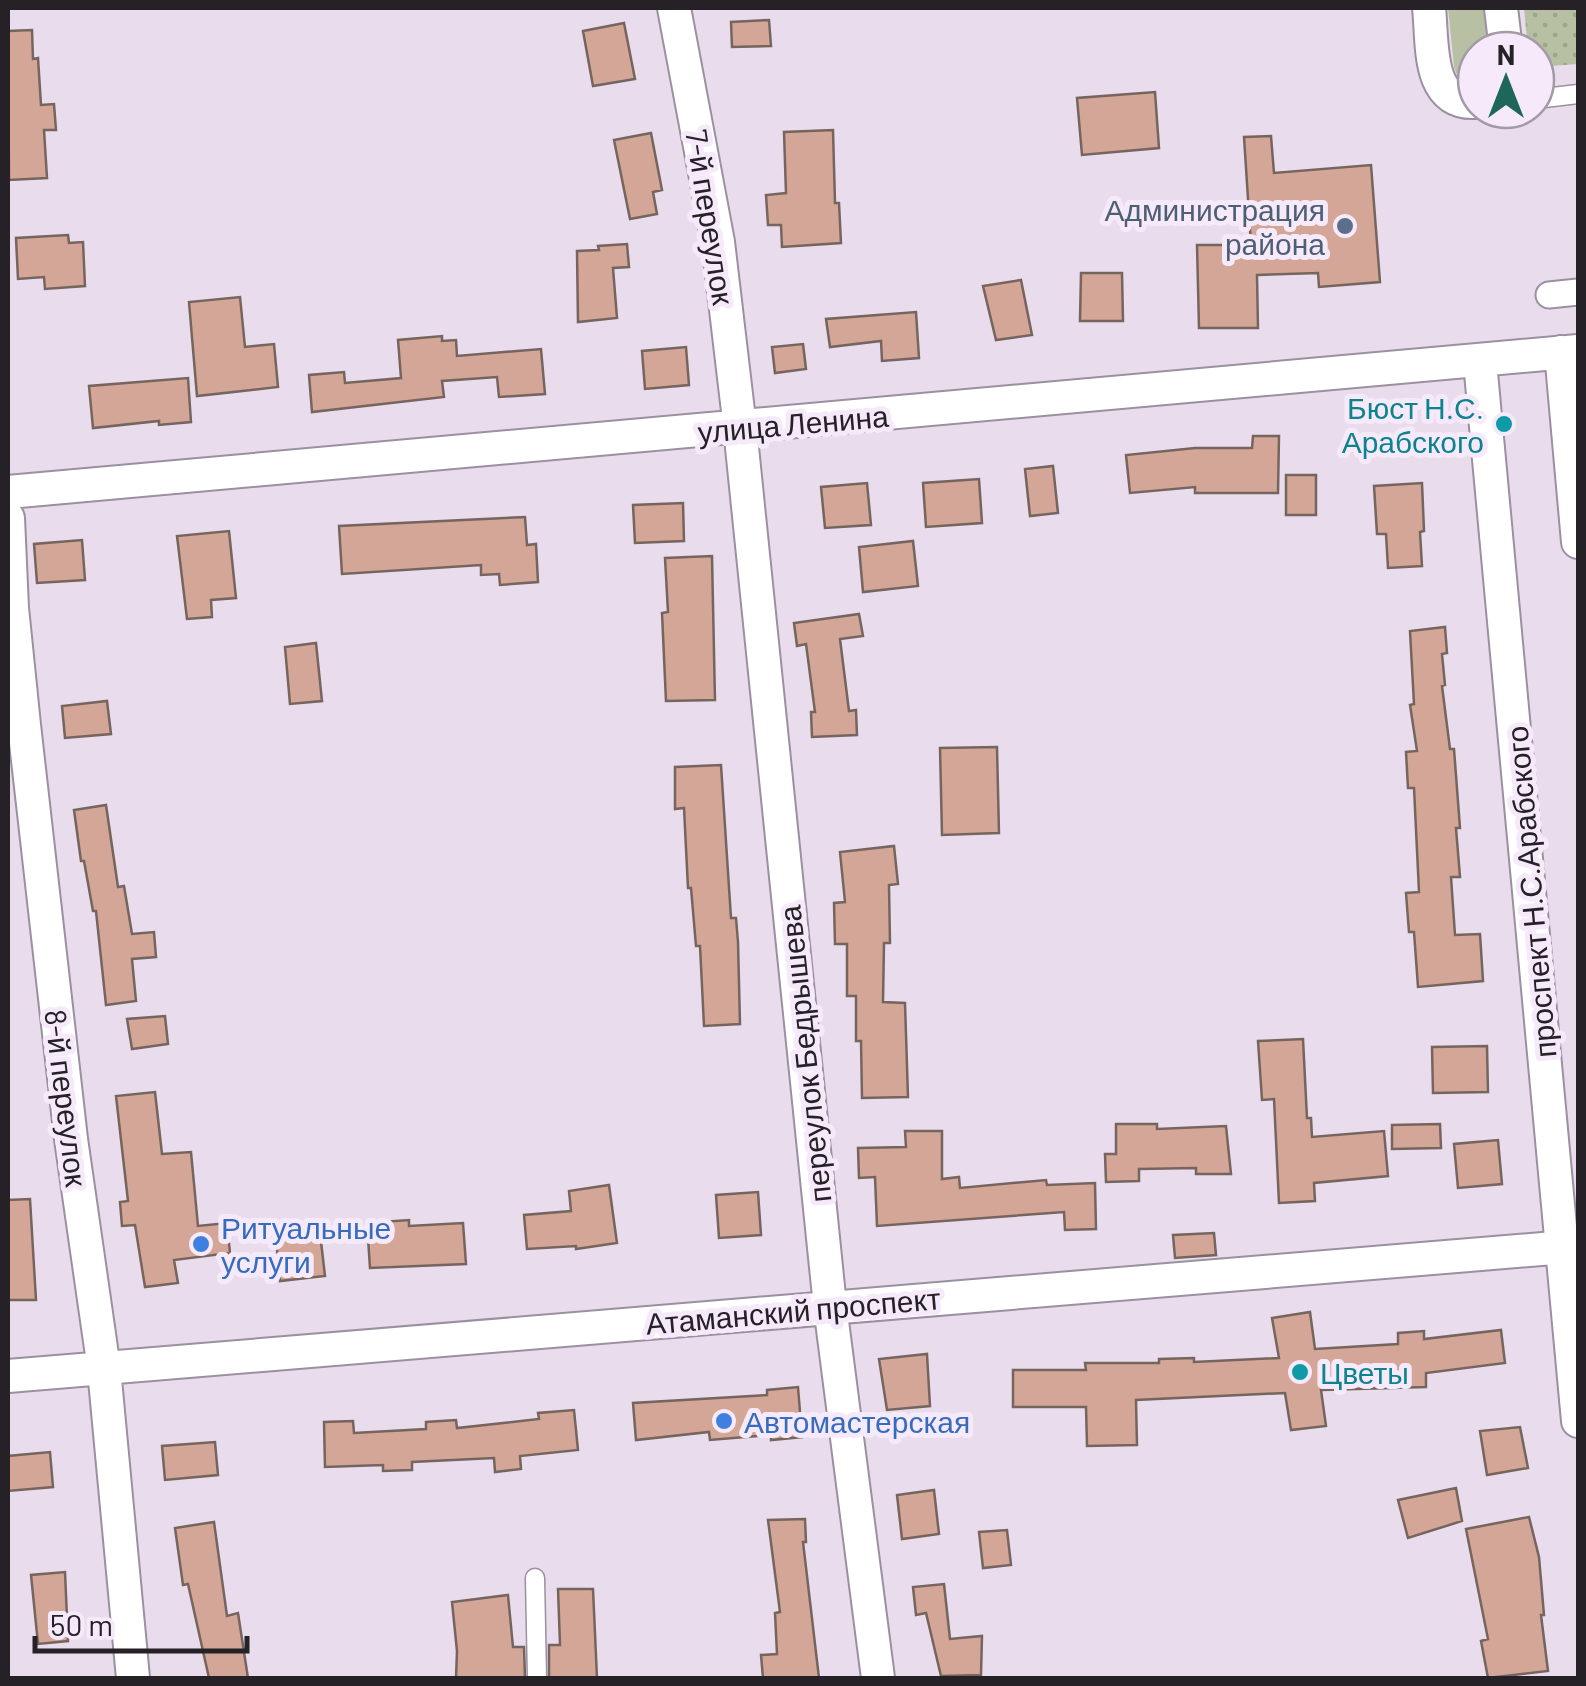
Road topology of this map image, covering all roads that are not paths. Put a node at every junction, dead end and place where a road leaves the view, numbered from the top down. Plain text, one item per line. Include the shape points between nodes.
1 (674, 8) edge
2 (1429, 8) edge
3 (1456, 99) edge
4 (1578, 292) edge
5 (1549, 295) dead end
6 (1570, 352) edge
7 (1480, 362) junction
8 (740, 428) junction
9 (8, 492) edge
10 (8, 518) edge
11 (1578, 542) edge
12 (1571, 1246) edge
13 (830, 1306) junction
14 (104, 1368) junction
15 (8, 1376) edge
16 (1578, 1421) edge
17 (535, 1578) dead end
18 (134, 1678) edge
19 (537, 1678) edge
20 (878, 1678) edge

1 - 8 street, 7-й переулок via 718,242
2 - 3 street via 1436,80
4 - 5 street
6 - 7 street, улица Ленина
6 - 11 street
7 - 8 street, улица Ленина
7 - 12 street, проспект Н.С.Арабского
8 - 9 street, улица Ленина
8 - 13 street, переулок Бедрышева
10 - 14 street, 8-й переулок via 53,982
12 - 13 street, Атаманский проспект
12 - 16 street, проспект Н.С.Арабского
13 - 14 street, Атаманский проспект
13 - 20 street, переулок Бедрышева
14 - 15 street, Атаманский проспект
14 - 18 street, 8-й переулок
17 - 19 lane

